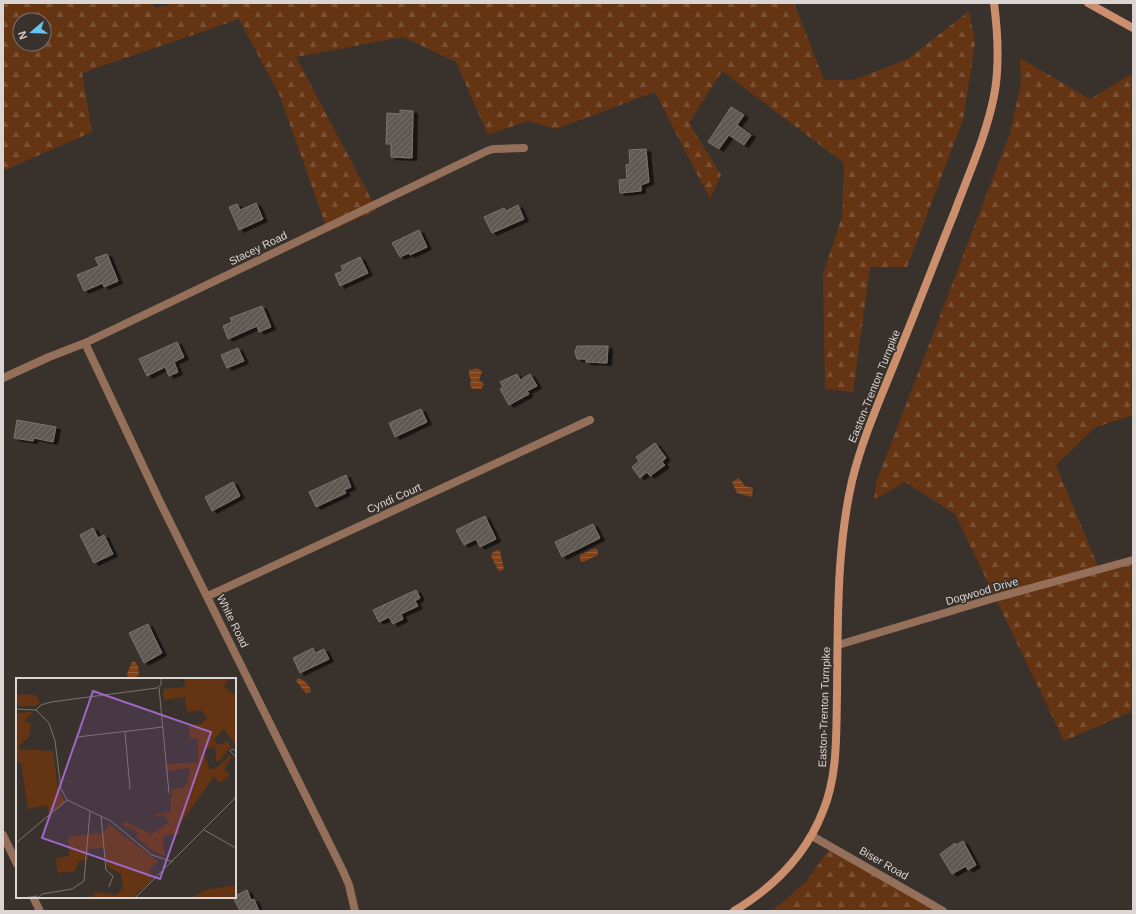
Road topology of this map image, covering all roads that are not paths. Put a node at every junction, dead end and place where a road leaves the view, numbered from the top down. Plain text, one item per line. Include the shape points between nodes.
1 (994, 3) edge
2 (1088, 3) edge
3 (1133, 28) edge
4 (524, 148) dead end
5 (85, 343) junction
6 (3, 378) edge
7 (590, 420) dead end
8 (1133, 560) edge
9 (208, 596) junction
10 (838, 644) junction
11 (3, 835) edge
12 (812, 836) junction
13 (16, 862) edge
14 (34, 898) edge
15 (40, 911) edge
16 (355, 911) edge
17 (734, 911) edge
18 (943, 911) edge

1 - 10 main road, Easton-Trenton Turnpike via 997,29 996,79 985,129 970,176 870,420 852,482 843,531
2 - 3 main road
4 - 5 street, Stacey Road via 487,151
5 - 6 street, Stacey Road
5 - 9 street, White Road
7 - 9 street, Cyndi Court
8 - 10 street, Dogwood Drive
9 - 16 street, White Road via 343,871 353,895
10 - 12 main road, Easton-Trenton Turnpike via 836,738 831,789
11 - 13 street
12 - 17 main road, Easton-Trenton Turnpike via 787,870 770,887
12 - 18 street, Biser Road
14 - 15 street

